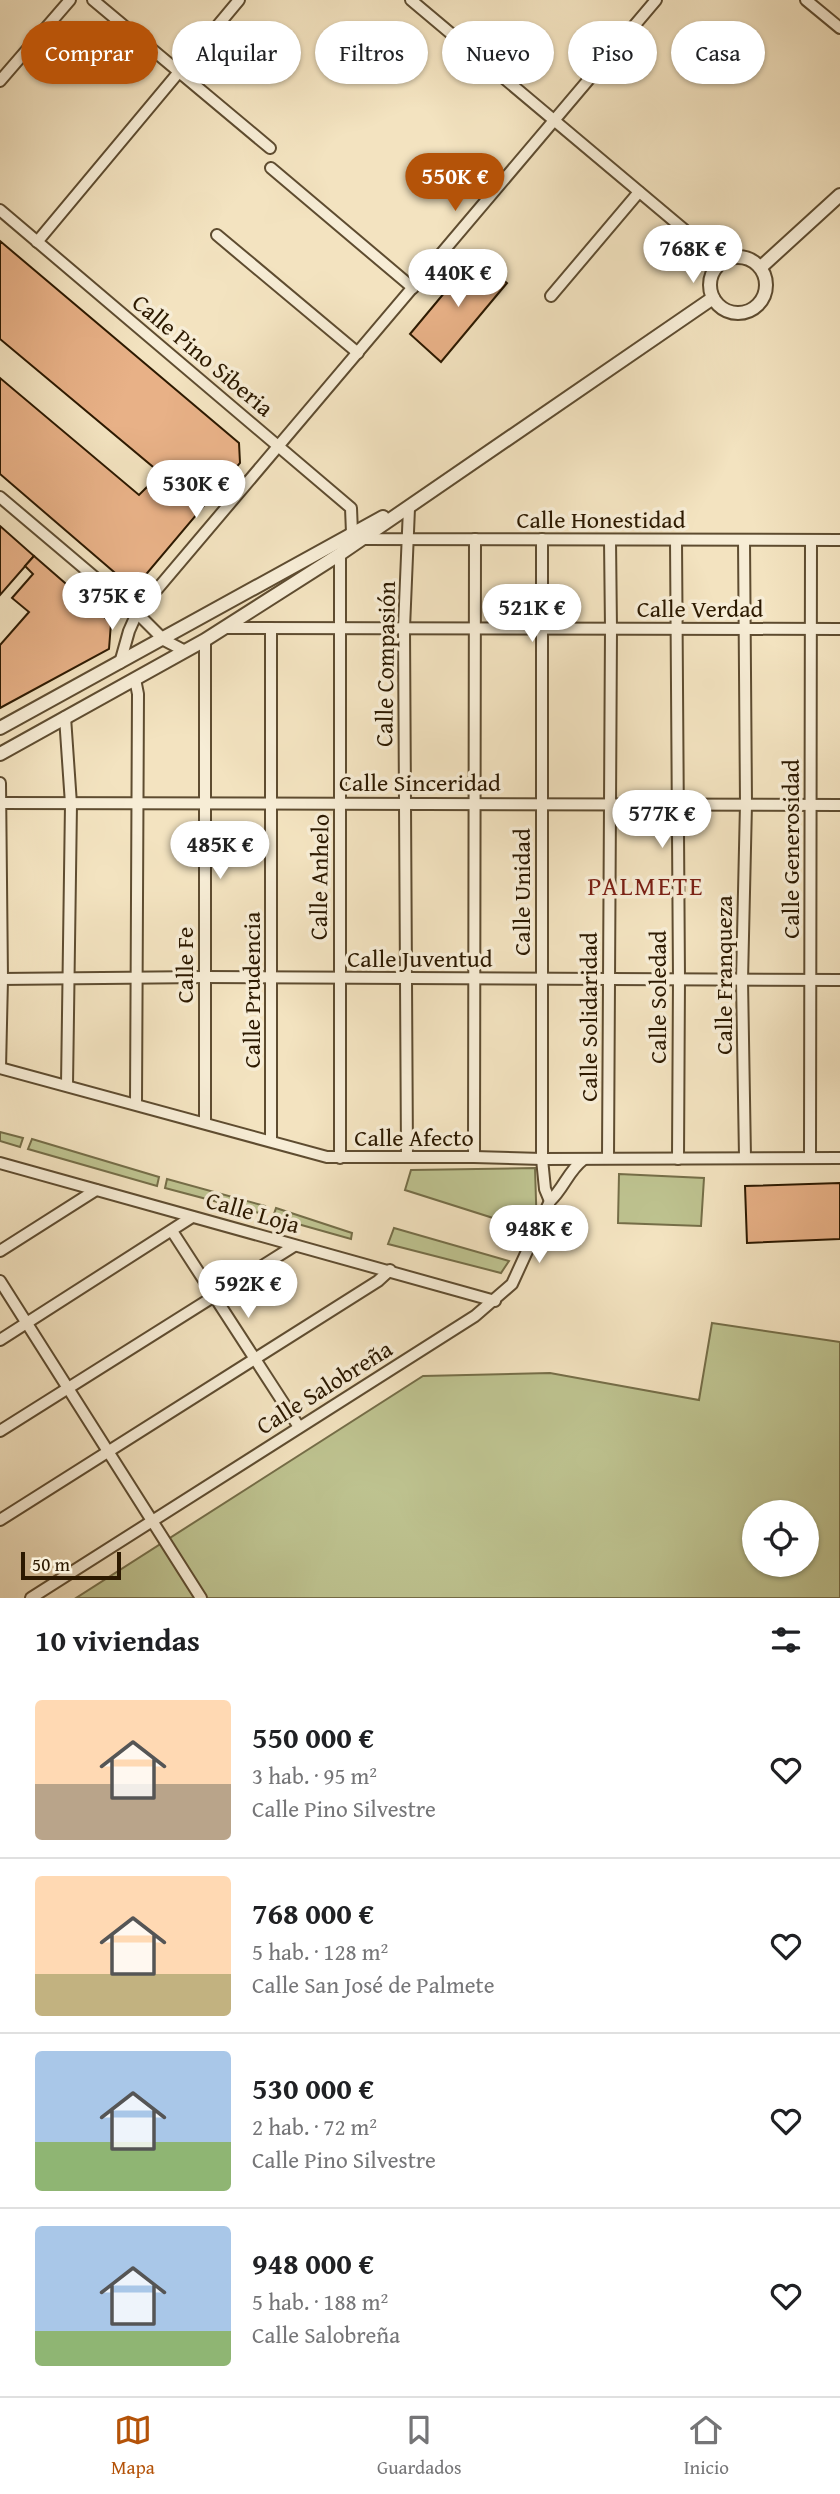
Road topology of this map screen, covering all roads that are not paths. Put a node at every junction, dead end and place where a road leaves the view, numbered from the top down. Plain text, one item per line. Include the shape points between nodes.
1 (70, 0) edge
2 (93, 0) edge
3 (240, 0) edge
4 (411, 0) edge
5 (656, 0) edge
6 (806, 0) edge
7 (222, 21) edge
8 (840, 28) edge
9 (172, 67) edge
10 (0, 81) edge
11 (172, 81) edge
12 (192, 84) edge
13 (554, 121) junction
14 (270, 148) dead end
15 (271, 168) dead end
16 (639, 192) junction
17 (840, 195) edge
18 (0, 210) edge
19 (217, 235) dead end
20 (37, 242) junction
21 (719, 264) junction
22 (761, 267) junction
23 (412, 288) junction
24 (551, 296) dead end
25 (713, 298) junction
26 (358, 353) junction
27 (279, 447) junction
28 (429, 493) junction
29 (0, 497) edge
30 (409, 508) junction
31 (357, 536) junction
32 (408, 539) junction
33 (475, 539) junction
34 (542, 539) junction
35 (610, 540) junction
36 (676, 540) junction
37 (744, 540) junction
38 (811, 540) junction
39 (840, 540) edge
40 (340, 554) junction
41 (137, 613) junction
42 (340, 627) junction
43 (224, 628) junction
44 (271, 628) junction
45 (404, 628) junction
46 (474, 628) junction
47 (541, 628) junction
48 (676, 628) junction
49 (611, 629) junction
50 (744, 629) junction
51 (811, 629) junction
52 (840, 629) edge
53 (164, 640) junction
54 (205, 640) junction
55 (186, 651) junction
56 (120, 663) junction
57 (135, 679) junction
58 (65, 717) junction
59 (0, 728) edge
60 (0, 754) edge
61 (0, 783) edge
62 (138, 802) junction
63 (272, 802) junction
64 (341, 802) junction
65 (1, 803) edge
66 (203, 803) junction
67 (405, 803) junction
68 (474, 803) junction
69 (610, 803) junction
70 (678, 803) junction
71 (71, 804) junction
72 (541, 804) junction
73 (746, 804) junction
74 (812, 804) junction
75 (840, 805) edge
76 (205, 977) junction
77 (68, 978) junction
78 (272, 978) junction
79 (542, 978) junction
80 (679, 978) junction
81 (1, 979) edge
82 (138, 979) junction
83 (338, 979) junction
84 (405, 979) junction
85 (474, 979) junction
86 (609, 979) junction
87 (742, 980) junction
88 (810, 980) junction
89 (840, 980) edge
90 (0, 1068) edge
91 (67, 1085) junction
92 (136, 1104) junction
93 (205, 1123) junction
94 (271, 1141) junction
95 (407, 1157) junction
96 (474, 1157) junction
97 (745, 1157) junction
98 (340, 1158) junction
99 (608, 1158) junction
100 (810, 1158) junction
101 (840, 1158) edge
102 (542, 1159) junction
103 (584, 1159) junction
104 (678, 1159) junction
105 (0, 1163) edge
106 (96, 1190) junction
107 (550, 1201) junction
108 (192, 1217) junction
109 (172, 1231) junction
110 (294, 1246) junction
111 (0, 1251) edge
112 (390, 1270) junction
113 (0, 1280) edge
114 (214, 1295) junction
115 (495, 1301) junction
116 (28, 1323) junction
117 (0, 1340) edge
118 (254, 1360) junction
119 (68, 1388) junction
120 (299, 1427) junction
121 (0, 1431) edge
122 (109, 1451) junction
123 (0, 1520) edge
124 (152, 1521) junction
125 (31, 1598) edge
126 (201, 1598) edge

1 - 10 street
2 - 9 street
3 - 7 street
4 - 13 street
5 - 13 street
6 - 8 street
11 - 20 street
12 - 14 street
13 - 16 street
13 - 23 street
15 - 23 street
16 - 21 street
16 - 24 street
17 - 22 street
18 - 20 street, Calle Pino Siberia
19 - 26 street
20 - 27 street, Calle Pino Siberia
21 - 22 street via 736,256
21 - 25 street via 710,279
22 - 25 street via 766,276 765,295 754,309 726,311
23 - 26 street
25 - 28 street
26 - 27 street
27 - 31 street, Calle Pino Siberia via 351,508
27 - 41 street
28 - 30 street
28 - 31 street
29 - 41 street
30 - 31 street
30 - 32 street, Calle Compasión
31 - 32 street, Calle Honestidad
31 - 40 street
31 - 53 street
32 - 33 street, Calle Honestidad
32 - 45 street, Calle Compasión
33 - 34 street, Calle Honestidad
33 - 46 street
34 - 35 street, Calle Honestidad
34 - 47 street, Calle Unidad
35 - 36 street, Calle Honestidad
35 - 49 street, Calle Solidaridad
36 - 37 street, Calle Honestidad
36 - 48 street, Calle Soledad
37 - 38 street, Calle Honestidad
37 - 50 street, Calle Franqueza
38 - 39 street, Calle Honestidad
38 - 51 street, Calle Generosidad
40 - 42 street, Calle Anhelo
40 - 43 street
41 - 53 street
41 - 56 street
42 - 44 street, Calle Verdad
42 - 45 street, Calle Verdad
42 - 64 street, Calle Anhelo
43 - 44 street, Calle Verdad
43 - 54 street
44 - 63 street, Calle Prudencia
45 - 46 street, Calle Verdad
45 - 67 street, Calle Compasión
46 - 47 street, Calle Verdad
46 - 68 street
47 - 49 street, Calle Verdad
47 - 72 street, Calle Unidad
48 - 49 street, Calle Verdad
48 - 50 street, Calle Verdad
48 - 70 street, Calle Soledad
49 - 69 street, Calle Solidaridad
50 - 51 street, Calle Verdad
50 - 73 street, Calle Franqueza
51 - 52 street, Calle Verdad
51 - 74 street, Calle Generosidad
53 - 55 street
53 - 56 street
54 - 55 street
54 - 66 street, Calle Fe
55 - 57 street
56 - 59 street
57 - 58 street
57 - 62 street
58 - 60 street
58 - 71 street
61 - 65 street
62 - 66 street, Calle Sinceridad
62 - 71 street, Calle Sinceridad
62 - 82 street
63 - 64 street, Calle Sinceridad
63 - 66 street, Calle Sinceridad
63 - 78 street, Calle Prudencia
64 - 67 street, Calle Sinceridad
64 - 83 street, Calle Anhelo
65 - 71 street, Calle Sinceridad
65 - 81 street
66 - 76 street, Calle Fe
67 - 68 street, Calle Sinceridad
67 - 84 street, Calle Compasión
68 - 72 street, Calle Sinceridad
68 - 85 street
69 - 70 street, Calle Sinceridad
69 - 72 street, Calle Sinceridad
69 - 86 street, Calle Solidaridad
70 - 73 street, Calle Sinceridad
70 - 80 street, Calle Soledad
71 - 77 street
72 - 79 street, Calle Unidad
73 - 74 street, Calle Sinceridad
73 - 87 street, Calle Franqueza
74 - 75 street, Calle Sinceridad
74 - 88 street, Calle Generosidad
76 - 78 street, Calle Juventud
76 - 82 street, Calle Juventud
76 - 93 street, Calle Fe
77 - 81 street, Calle Juventud
77 - 82 street, Calle Juventud
77 - 91 street
78 - 83 street, Calle Juventud
78 - 94 street, Calle Prudencia
79 - 85 street, Calle Juventud
79 - 86 street, Calle Juventud
79 - 102 street, Calle Unidad
80 - 86 street, Calle Juventud
80 - 87 street, Calle Juventud
80 - 104 street, Calle Soledad
81 - 90 street
82 - 92 street
83 - 84 street, Calle Juventud
83 - 98 street, Calle Anhelo
84 - 85 street, Calle Juventud
84 - 95 street, Calle Compasión
85 - 96 street
86 - 99 street, Calle Solidaridad
87 - 88 street, Calle Juventud
87 - 97 street, Calle Franqueza
88 - 89 street, Calle Juventud
88 - 100 street, Calle Generosidad
90 - 91 street, Calle Afecto
91 - 92 street, Calle Afecto
92 - 93 street, Calle Afecto
93 - 94 street, Calle Afecto
94 - 98 street, Calle Afecto
95 - 96 street, Calle Afecto
95 - 98 street, Calle Afecto
96 - 102 street, Calle Afecto
97 - 100 street, Calle Afecto
97 - 104 street, Calle Afecto
99 - 103 street, Calle Afecto
99 - 104 street, Calle Afecto
100 - 101 street, Calle Afecto
102 - 103 street, Calle Afecto
102 - 107 street, Calle Unidad
103 - 107 street, Calle Salobreña
105 - 106 street, Calle Loja
106 - 108 street, Calle Loja
106 - 111 street
107 - 115 street, Calle Salobreña via 512,1284
108 - 109 street
108 - 110 street, Calle Loja
109 - 114 street
109 - 116 street
110 - 112 street, Calle Loja
110 - 114 street
112 - 115 street, Calle Loja
112 - 118 street
113 - 116 street
114 - 118 street
114 - 119 street
115 - 120 street, Calle Salobreña
116 - 117 street
116 - 119 street
118 - 120 street
118 - 122 street
119 - 121 street
119 - 122 street
120 - 124 street, Calle Salobreña
122 - 123 street
122 - 124 street
124 - 125 street, Calle Salobreña
124 - 126 street

